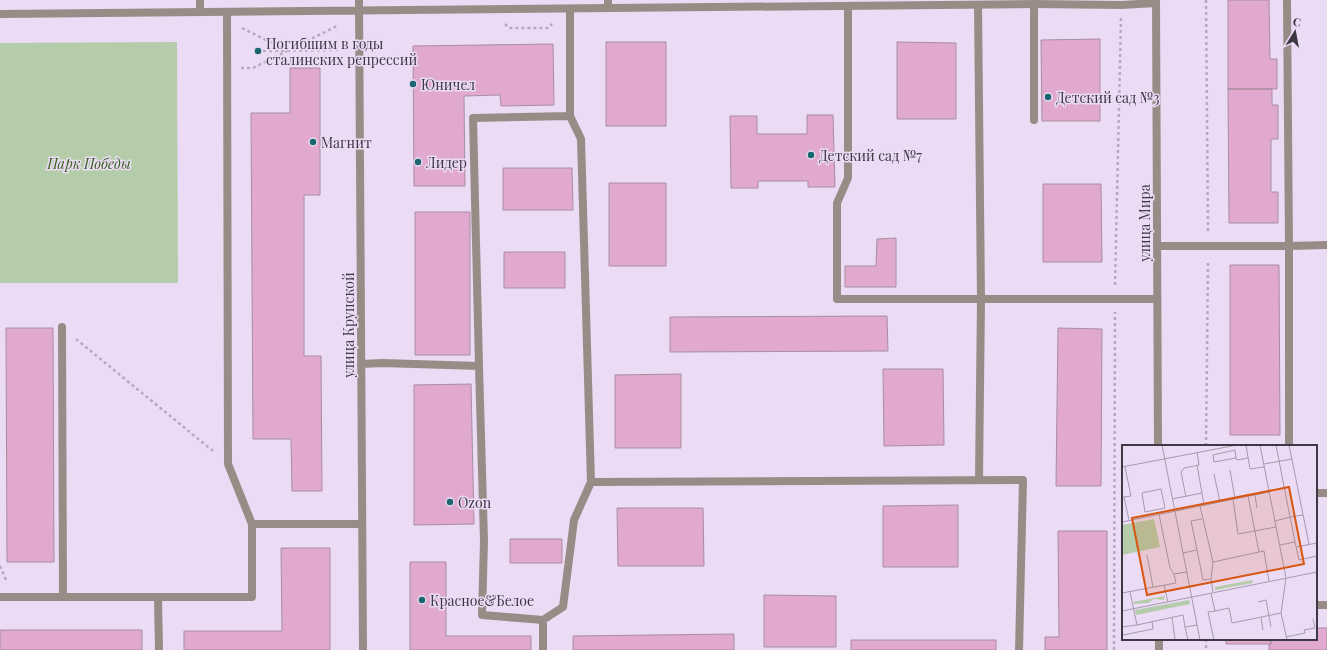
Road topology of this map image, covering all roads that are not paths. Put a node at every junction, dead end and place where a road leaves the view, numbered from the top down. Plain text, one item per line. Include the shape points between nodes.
1 (200, 0) edge
2 (359, 0) edge
3 (1287, 0) edge
4 (1156, 2) edge
5 (871, 3) edge
6 (608, 4) edge
7 (739, 4) edge
8 (1034, 4) junction
9 (978, 5) junction
10 (848, 6) junction
11 (570, 9) junction
12 (359, 11) junction
13 (200, 12) junction
14 (227, 12) junction
15 (0, 14) edge
16 (570, 116) junction
17 (1034, 120) dead end
18 (1327, 245) edge
19 (1157, 246) junction
20 (1290, 246) junction
21 (981, 299) junction
22 (1157, 299) junction
23 (62, 327) road end
24 (361, 364) junction
25 (479, 366) junction
26 (1158, 445) edge
27 (1290, 445) edge
28 (979, 479) junction
29 (591, 482) junction
30 (252, 524) junction
31 (362, 524) junction
32 (0, 597) edge
33 (63, 597) junction
34 (158, 597) junction
35 (543, 620) junction
36 (159, 650) edge
37 (363, 650) edge
38 (543, 650) edge
39 (1019, 650) edge

1 - 13 street
2 - 12 street, улица Крупской
3 - 20 street
4 - 8 street via 1121,5
4 - 19 street, улица Мира
5 - 9 street
5 - 10 street
6 - 7 street
6 - 11 street
7 - 10 street
8 - 9 street
8 - 17 street
9 - 21 street
10 - 21 street via 848,178 837,203 837,299
11 - 12 street
11 - 16 street
12 - 14 street
12 - 24 street, улица Крупской
13 - 14 street
13 - 15 street
14 - 30 street via 228,464
16 - 25 street via 473,118
16 - 29 street via 581,139
18 - 20 street
19 - 20 street
19 - 22 street, улица Мира
20 - 27 street
21 - 22 street
21 - 28 street
22 - 26 street, улица Мира
23 - 33 street
24 - 25 street
24 - 31 street, улица Крупской
25 - 35 street via 484,541 482,615
28 - 29 street
28 - 39 street via 1023,480
29 - 35 street via 574,520 563,607
30 - 31 street
30 - 34 street via 252,597
31 - 37 street, улица Крупской
32 - 33 street
33 - 34 street
34 - 36 street
35 - 38 street

